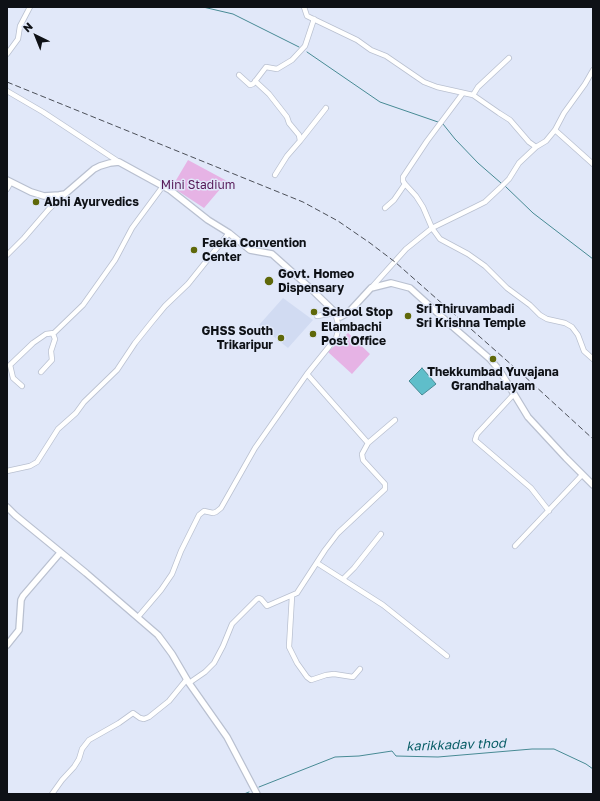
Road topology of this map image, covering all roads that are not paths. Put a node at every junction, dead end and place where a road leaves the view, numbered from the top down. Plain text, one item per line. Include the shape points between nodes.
1 (30, 7) edge
2 (304, 7) edge
3 (314, 19) junction
4 (7, 54) edge
5 (509, 58) dead end
6 (593, 70) edge
7 (239, 75) dead end
8 (255, 80) junction
9 (7, 90) edge
10 (463, 93) junction
11 (473, 95) junction
12 (326, 108) dead end
13 (555, 130) junction
14 (300, 141) junction
15 (536, 146) junction
16 (119, 162) junction
17 (593, 164) edge
18 (275, 174) dead end
19 (9, 181) edge
20 (404, 184) junction
21 (163, 186) junction
22 (7, 189) edge
23 (65, 194) junction
24 (385, 208) dead end
25 (432, 228) junction
26 (229, 233) junction
27 (7, 255) edge
28 (371, 288) junction
29 (336, 313) junction
30 (317, 316) dead end
31 (54, 333) junction
32 (593, 359) edge
33 (41, 372) dead end
34 (307, 374) junction
35 (22, 386) dead end
36 (514, 394) junction
37 (395, 420) dead end
38 (368, 443) junction
39 (7, 471) edge
40 (582, 475) junction
41 (593, 486) edge
42 (7, 507) edge
43 (549, 510) junction
44 (381, 534) dead end
45 (516, 546) dead end
46 (60, 553) junction
47 (317, 563) junction
48 (343, 579) junction
49 (292, 596) junction
50 (138, 617) junction
51 (7, 646) edge
52 (447, 656) dead end
53 (360, 669) dead end
54 (188, 681) junction
55 (52, 794) edge
56 (256, 794) edge

1 - 4 street via 20,26 18,39
2 - 3 street via 307,16
3 - 8 street via 305,46 292,60 277,69 266,67
3 - 10 street via 386,56 424,82
5 - 11 street
6 - 13 street
7 - 8 street via 250,85
8 - 14 street via 287,117
9 - 16 street
10 - 11 street
10 - 20 street via 403,178
11 - 15 street via 510,120
12 - 14 street
13 - 15 street via 546,141
13 - 17 street
14 - 18 street via 286,156
15 - 25 street via 519,163 509,179 485,202
16 - 21 main road
16 - 23 main road via 94,169
19 - 22 street
19 - 23 main road via 44,196
20 - 24 street via 394,200
20 - 25 street via 416,196
21 - 26 main road
21 - 31 street via 132,228 115,260 90,296
23 - 27 street
25 - 28 street via 406,249
25 - 32 street via 440,239 485,266 540,315 572,327 584,351
26 - 29 main road via 250,250 272,254
26 - 39 street via 188,284 165,306 116,370 58,429 37,462
28 - 29 main road via 343,316 340,317
28 - 36 main road via 391,283 410,288 490,359
29 - 30 street
29 - 34 street via 339,327 336,338
31 - 33 street via 52,360
31 - 35 street via 46,334 33,343 10,365 13,378
34 - 38 street
34 - 50 street via 255,448 221,508 213,513 204,511 199,515 172,574
36 - 40 main road via 528,417
36 - 43 street via 477,434 475,440 531,488
37 - 38 street
38 - 47 street via 362,454 363,460 385,484 385,489 338,533
40 - 41 main road
40 - 43 street
42 - 46 main road
43 - 45 street
44 - 48 street
46 - 50 main road
46 - 51 main road via 23,596 19,630
47 - 48 street
47 - 49 street via 297,593
48 - 52 street via 383,605
49 - 53 street via 289,647 307,677 311,680 334,674 353,677
49 - 54 street via 267,606 261,599 257,599 232,624 214,663 205,672
50 - 54 main road via 162,641
54 - 55 street via 149,717 140,718 133,713 89,740 82,748 74,767
54 - 56 main road via 227,737

